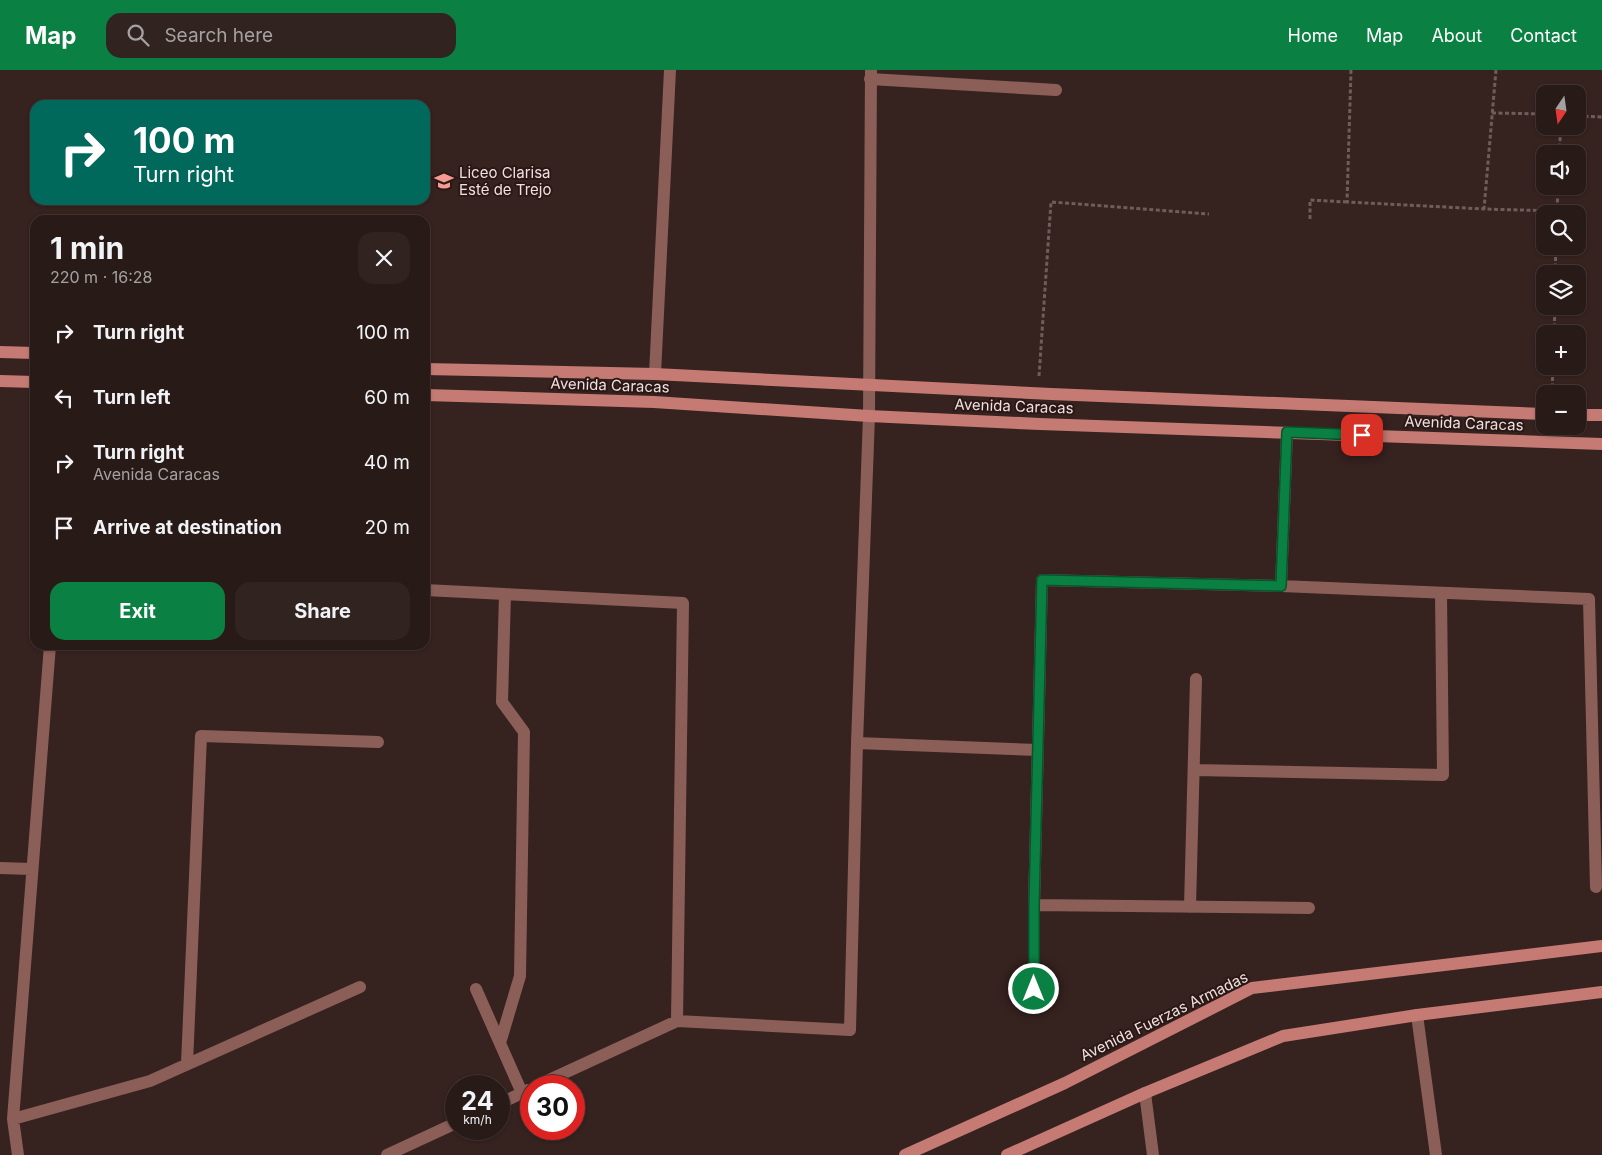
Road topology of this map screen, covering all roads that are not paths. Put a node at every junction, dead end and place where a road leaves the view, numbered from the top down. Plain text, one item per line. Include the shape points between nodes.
1 (670, 70) edge
2 (871, 74) edge
3 (1056, 90) dead end
4 (0, 352) edge
5 (30, 353) edge
6 (430, 369) edge
7 (655, 374) junction
8 (0, 381) edge
9 (30, 382) edge
10 (868, 385) junction
11 (430, 395) edge
12 (1536, 414) edge
13 (1586, 415) edge
14 (1602, 415) edge
15 (869, 416) junction
16 (1287, 432) junction
17 (1602, 444) edge
18 (1281, 586) junction
19 (430, 590) edge
20 (1441, 592) junction
21 (505, 594) junction
22 (50, 650) edge
23 (1196, 679) dead end
24 (378, 742) dead end
25 (857, 743) junction
26 (1038, 750) junction
27 (1194, 770) junction
28 (0, 868) edge
29 (32, 869) junction
30 (1596, 886) dead end
31 (1034, 905) junction
32 (1190, 908) junction
33 (1309, 908) dead end
34 (1602, 946) edge
35 (360, 987) dead end
36 (476, 989) dead end
37 (1034, 989) dead end
38 (1602, 992) edge
39 (1417, 1015) junction
40 (677, 1021) junction
41 (500, 1043) junction
42 (187, 1064) junction
43 (560, 1075) edge
44 (520, 1080) edge
45 (1145, 1093) junction
46 (13, 1119) junction
47 (445, 1128) edge
48 (18, 1155) edge
49 (388, 1155) edge
50 (905, 1155) edge
51 (1007, 1155) edge
52 (1153, 1155) edge
53 (1436, 1155) edge

1 - 7 street
2 - 3 street
2 - 10 street
4 - 5 main road
6 - 7 main road, Avenida Caracas
7 - 10 main road, Avenida Caracas
8 - 9 main road
10 - 12 main road, Avenida Caracas
10 - 15 street
11 - 15 main road, Avenida Caracas via 654,402
13 - 14 main road
15 - 16 main road, Avenida Caracas
15 - 25 street
16 - 17 main road, Avenida Caracas
16 - 18 street
18 - 20 street
18 - 26 street via 1042,580
19 - 21 street
20 - 27 street via 1443,775
20 - 30 street via 1589,599
21 - 40 street via 683,603
21 - 41 street via 502,702 524,732 520,976
22 - 29 street
23 - 27 street
24 - 42 street via 201,736
25 - 26 street
25 - 40 street via 850,1030
26 - 31 street
27 - 32 street
28 - 29 street
29 - 46 street
31 - 32 street
31 - 37 street
32 - 33 street
34 - 50 main road, Avenida Fuerzas Armadas via 1252,988 1065,1083
35 - 42 street
36 - 41 street
38 - 39 main road
39 - 45 main road via 1283,1036
39 - 53 street
40 - 43 street
41 - 44 street
42 - 46 street via 150,1081
45 - 51 main road
45 - 52 street
46 - 48 street
47 - 49 street

